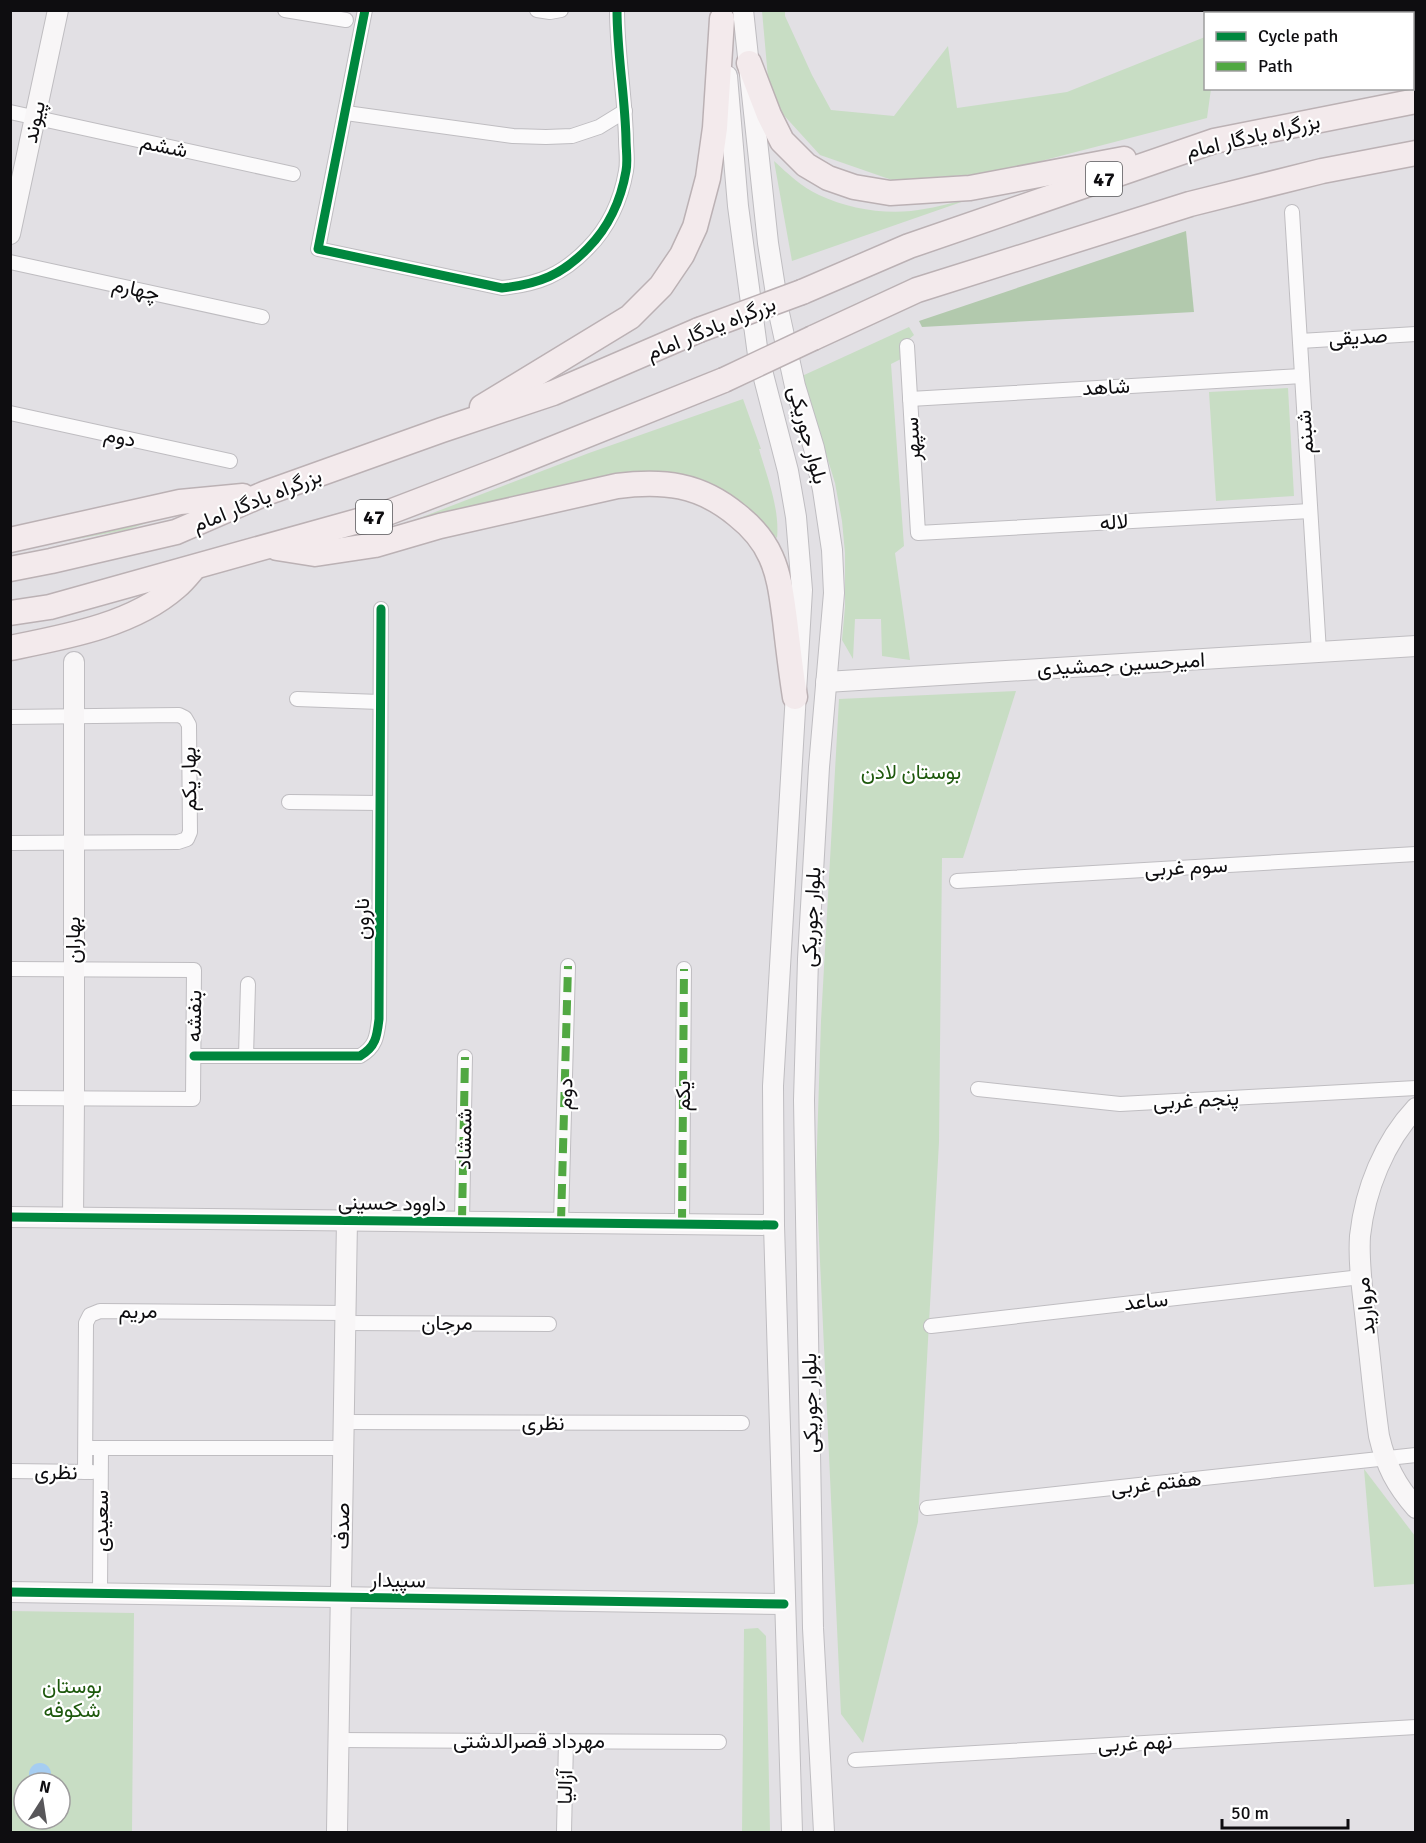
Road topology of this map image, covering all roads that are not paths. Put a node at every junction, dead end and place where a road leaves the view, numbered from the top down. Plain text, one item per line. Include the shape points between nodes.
1 (58, 10) edge
2 (285, 10) edge
3 (365, 10) edge
4 (537, 10) edge
5 (561, 10) edge
6 (617, 10) edge
7 (729, 13) edge
8 (346, 20) dead end
9 (748, 63) junction
10 (1416, 101) edge
11 (625, 111) junction
12 (10, 112) edge
13 (346, 113) junction
14 (35, 117) junction
15 (1214, 141) junction
16 (1416, 153) edge
17 (293, 174) dead end
18 (1292, 212) dead end
19 (10, 234) edge
20 (10, 262) edge
21 (262, 317) dead end
22 (1416, 334) edge
23 (1300, 341) junction
24 (907, 346) dead end
25 (1302, 376) junction
26 (910, 399) junction
27 (10, 413) edge
28 (442, 430) junction
29 (230, 461) dead end
30 (266, 493) junction
31 (1310, 511) junction
32 (918, 533) joint
33 (10, 540) edge
34 (268, 547) junction
35 (193, 568) junction
36 (10, 569) edge
37 (381, 609) dead end
38 (10, 614) edge
39 (1416, 646) edge
40 (10, 648) edge
41 (1319, 652) junction
42 (74, 662) dead end
43 (826, 682) junction
44 (795, 698) junction
45 (297, 699) dead end
46 (380, 702) junction
47 (10, 717) edge
48 (74, 717) junction
49 (289, 802) dead end
50 (381, 804) junction
51 (10, 843) edge
52 (74, 843) junction
53 (1416, 854) edge
54 (957, 881) dead end
55 (568, 966) dead end
56 (10, 969) edge
57 (73, 969) junction
58 (684, 969) dead end
59 (248, 984) dead end
60 (194, 1056) junction
61 (246, 1056) junction
62 (465, 1057) dead end
63 (773, 1086) junction
64 (1416, 1088) edge
65 (978, 1089) dead end
66 (10, 1098) edge
67 (74, 1098) junction
68 (804, 1100) junction
69 (1416, 1108) edge
70 (10, 1217) edge
71 (73, 1217) junction
72 (346, 1220) junction
73 (462, 1221) junction
74 (561, 1222) junction
75 (682, 1224) junction
76 (774, 1225) junction
77 (1361, 1277) junction
78 (345, 1318) junction
79 (549, 1324) dead end
80 (931, 1326) dead end
81 (343, 1422) junction
82 (742, 1423) dead end
83 (86, 1448) junction
84 (101, 1448) junction
85 (343, 1448) junction
86 (1416, 1455) edge
87 (1384, 1458) junction
88 (10, 1471) edge
89 (85, 1472) junction
90 (101, 1472) junction
91 (927, 1508) dead end
92 (1416, 1508) edge
93 (10, 1592) edge
94 (100, 1593) junction
95 (340, 1597) junction
96 (784, 1604) junction
97 (1416, 1727) edge
98 (338, 1740) junction
99 (566, 1741) junction
100 (719, 1742) dead end
101 (855, 1760) dead end
102 (337, 1833) edge
103 (564, 1833) edge
104 (792, 1833) edge
105 (824, 1833) edge

1 - 14 street, پیوند
2 - 8 street
3 - 13 street
4 - 5 street
6 - 11 street
7 - 9 street, بلوار جوریکی
7 - 28 highway via 708,178 695,227 661,286 630,317
7 - 44 street, بلوار جوریکی via 738,206 758,355 796,516 802,590
9 - 15 highway via 782,141 806,165 854,188 890,193 970,188
9 - 43 street, بلوار جوریکی via 778,313 814,448 832,550 834,593
10 - 15 highway, بزرگراه یادگار امام / 47
11 - 13 street via 599,127 572,136 546,137
11 - 13 street via 627,170 619,200 596,240 552,276 526,286 502,288 318,249
12 - 14 street, ششم
14 - 17 street, ششم
14 - 19 street, پیوند
15 - 28 highway, بزرگراه یادگار امام / 47, bridge via 909,246 553,393
16 - 34 highway, بزرگراه یادگار امام / 47, bridge via 1322,171 1190,204 917,290 724,380 502,469 387,513
18 - 23 street, شبنم
20 - 21 street, چهارم
22 - 23 street, صدیقی
23 - 25 street, شبنم
24 - 26 street, سپهر
25 - 26 street, شاهد
25 - 31 street, شبنم
26 - 32 street, سپهر
27 - 29 street, دوم
28 - 30 highway, بزرگراه یادگار امام / 47
30 - 33 highway via 180,502
30 - 36 highway, بزرگراه یادگار امام / 47 via 176,532
31 - 32 street, لاله
31 - 41 street, شبنم
34 - 35 highway, بزرگراه یادگار امام / 47
34 - 44 highway via 315,554 375,545 617,486 642,483 700,491 747,523 771,557 780,585
35 - 38 highway, بزرگراه یادگار امام / 47
35 - 40 highway via 176,588 136,613 69,636
37 - 46 street, نارون
39 - 41 street, امیرحسین جمشیدی
41 - 43 street, امیرحسین جمشیدی
42 - 48 street, بهاران
43 - 68 street, بلوار جوریکی via 809,936
44 - 63 street, بلوار جوریکی
45 - 46 street
46 - 50 street, نارون
47 - 48 street
48 - 52 street, بهاران
48 - 52 street, بهار یکم via 185,718 189,725 190,832 187,839 178,842
49 - 50 street
50 - 61 street, نارون via 379,1019 375,1044 360,1056
51 - 52 street
52 - 57 street, بهاران
53 - 54 street, سوم غربی
55 - 74 street, دوم
56 - 57 street
57 - 60 street, بنفشه via 195,970
57 - 67 street, بهاران
58 - 75 street, یکم
59 - 61 street
60 - 61 street, نارون
60 - 67 street, بنفشه via 193,1099
62 - 73 street, شمشاد
63 - 68 street
63 - 76 street, بلوار جوریکی
64 - 65 street, پنجم غربی via 1120,1104
66 - 67 street
67 - 71 street, بهاران
68 - 105 street, بلوار جوریکی via 813,1629
69 - 77 street, مروارید via 1391,1141 1369,1194 1360,1237
70 - 71 street, داوود حسینی
71 - 72 street, داوود حسینی
72 - 73 street, داوود حسینی
72 - 78 street, صدف
73 - 74 street, داوود حسینی
74 - 75 street, داوود حسینی
75 - 76 street, داوود حسینی
76 - 96 street, بلوار جوریکی
77 - 80 street, ساعد
77 - 87 street, مروارید
78 - 79 street, مرجان
78 - 81 street, صدف
78 - 83 street, مریم via 100,1311 90,1315 86,1323
81 - 82 street, نظری
81 - 85 street, صدف
83 - 84 street, نظری
83 - 89 street, مریم
84 - 85 street, نظری
84 - 90 street, سعیدی
85 - 95 street, صدف
86 - 87 street, هفتم غربی
87 - 91 street, هفتم غربی
87 - 92 street, مروارید via 1395,1482
88 - 89 street, نظری
89 - 90 street, نظری
90 - 94 street, سعیدی
93 - 94 street, سپیدار
94 - 95 street, سپیدار
95 - 96 street, سپیدار
95 - 98 street, صدف
96 - 104 street, بلوار جوریکی
97 - 101 street, نهم غربی
98 - 99 street, مهرداد قصرالدشتی
98 - 102 street, صدف
99 - 100 street, مهرداد قصرالدشتی
99 - 103 street, آزالیا

